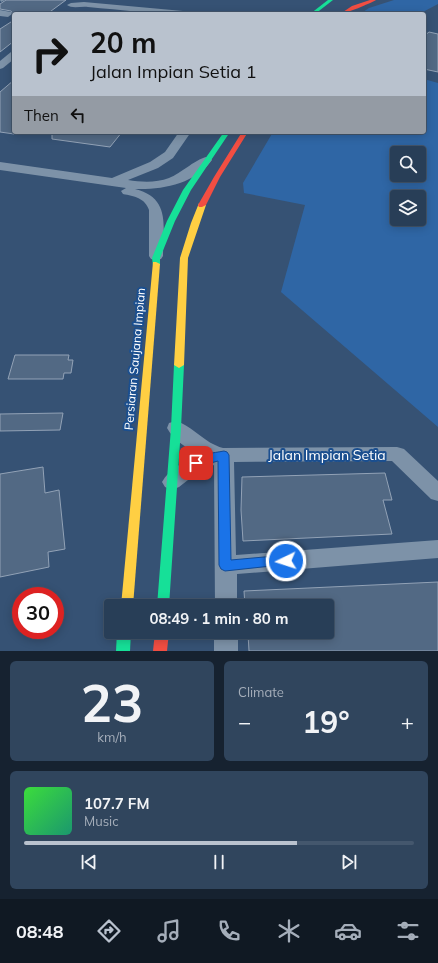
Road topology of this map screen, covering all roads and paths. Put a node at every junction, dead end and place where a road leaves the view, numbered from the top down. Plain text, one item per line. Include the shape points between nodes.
1 (374, 0) edge
2 (335, 2) edge
3 (75, 4) edge
4 (161, 12) edge
5 (316, 12) edge
6 (328, 12) edge
7 (345, 12) edge
8 (12, 56) edge
9 (0, 66) edge
10 (184, 134) edge
11 (226, 134) edge
12 (244, 134) edge
13 (209, 157) junction
14 (154, 165) junction
15 (0, 166) edge
16 (0, 171) edge
17 (176, 181) junction
18 (111, 185) junction
19 (156, 258) junction
20 (176, 428) junction
21 (224, 455) junction
22 (172, 482) junction
23 (438, 493) edge
24 (438, 549) edge
25 (225, 565) junction
26 (127, 599) edge
27 (164, 599) edge
28 (226, 599) edge
29 (124, 639) edge
30 (161, 639) edge
31 (226, 639) edge
32 (123, 651) edge
33 (160, 651) edge
34 (226, 651) edge

1 - 7 highway
2 - 5 highway
2 - 6 highway
3 - 4 street
8 - 9 street
10 - 14 street via 169,154
11 - 13 highway, Persiaran Saujana Impian
12 - 20 highway via 203,202 190,232 184,258
13 - 17 street via 191,173
13 - 19 highway, Persiaran Saujana Impian via 187,190
14 - 17 street via 149,171 149,176 160,181
14 - 18 street
15 - 18 street
16 - 18 street
17 - 18 street via 154,186
18 - 19 street via 142,194 154,204
19 - 26 highway, Persiaran Saujana Impian
20 - 21 street, Jalan Impian Setia via 192,442 210,452
20 - 22 highway
21 - 22 street, Jalan Impian Setia via 188,467
21 - 23 street, Jalan Impian Setia via 398,454
21 - 25 street
22 - 27 highway
24 - 25 street
25 - 28 street
29 - 32 highway
30 - 33 highway
31 - 34 street

